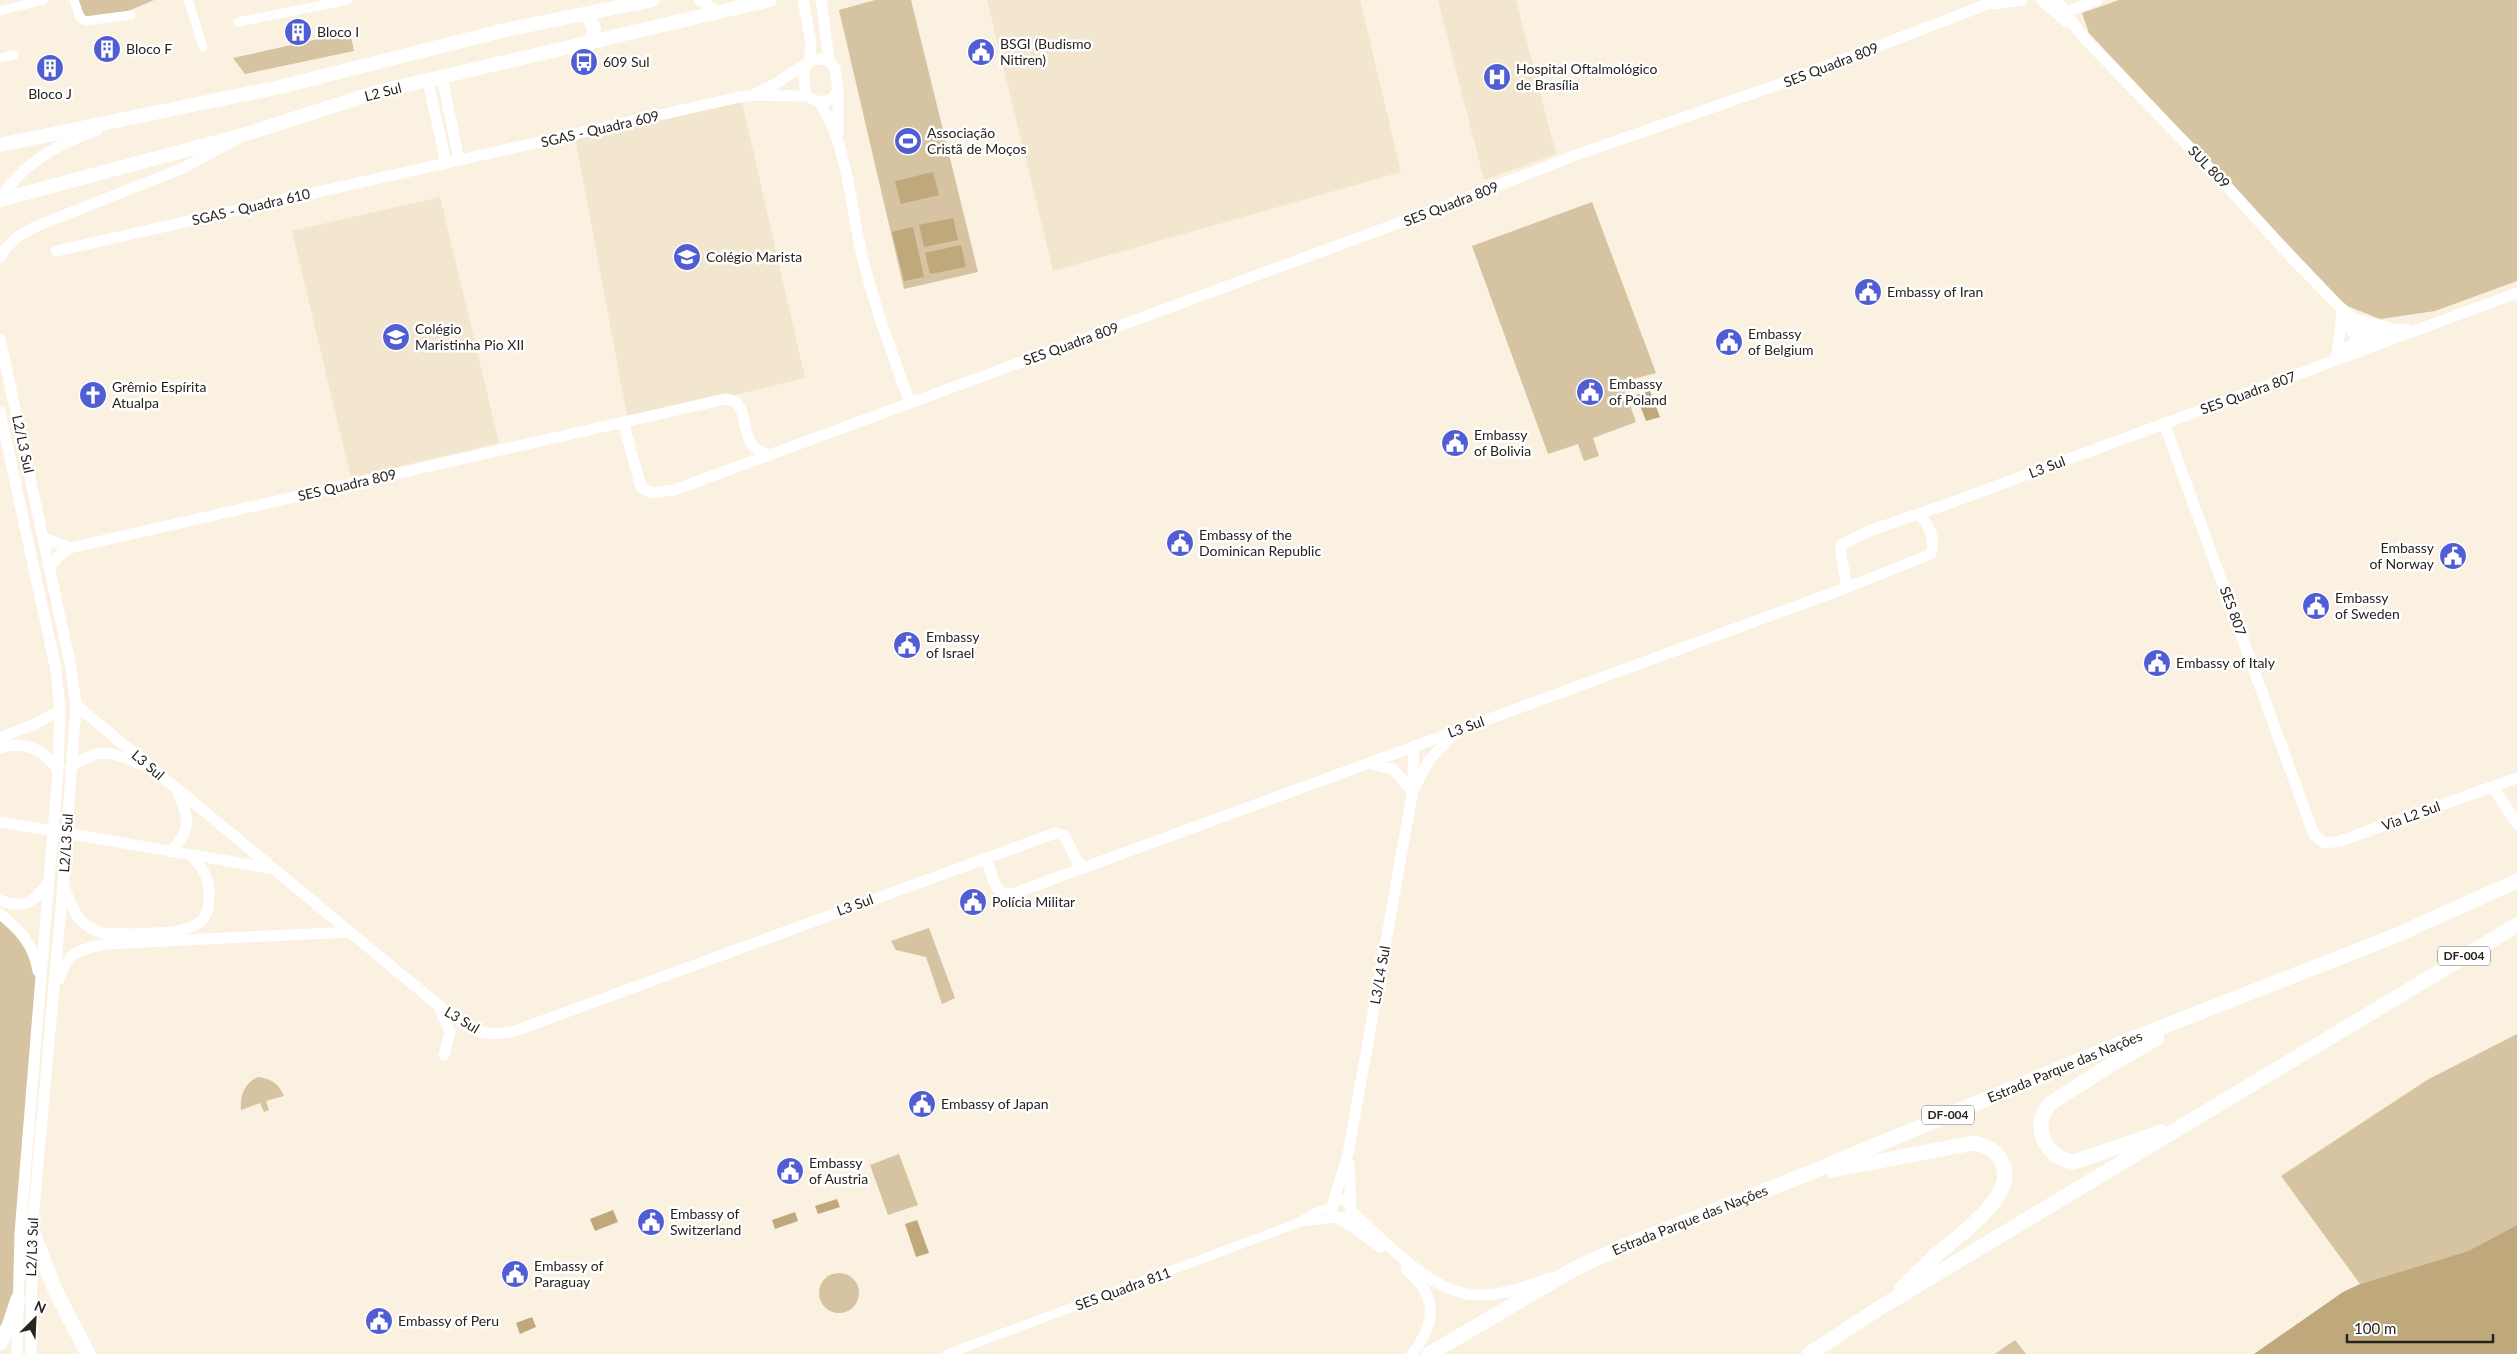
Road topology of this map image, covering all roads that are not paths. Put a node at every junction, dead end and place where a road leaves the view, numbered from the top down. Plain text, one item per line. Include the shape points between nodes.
1 (43, 0) edge
2 (74, 0) edge
3 (188, 0) edge
4 (348, 0) edge
5 (653, 0) edge
6 (700, 0) edge
7 (770, 0) edge
8 (803, 0) edge
9 (821, 0) edge
10 (2022, 0) edge
11 (2041, 0) edge
12 (2056, 0) edge
13 (2097, 0) edge
14 (1995, 2) edge
15 (0, 11) edge
16 (719, 13) junction
17 (2062, 13) junction
18 (588, 14) junction
19 (131, 15) dead end
20 (238, 22) dead end
21 (591, 43) junction
22 (202, 47) dead end
23 (14, 55) dead end
24 (0, 58) edge
25 (830, 60) junction
26 (808, 62) junction
27 (442, 77) junction
28 (428, 81) junction
29 (838, 91) junction
30 (753, 95) junction
31 (806, 96) junction
32 (819, 102) junction
33 (127, 120) junction
34 (246, 134) junction
35 (838, 140) junction
36 (0, 145) edge
37 (459, 160) junction
38 (446, 163) junction
39 (0, 200) edge
40 (56, 251) dead end
41 (0, 257) edge
42 (2517, 293) edge
43 (2339, 308) junction
44 (2353, 318) junction
45 (2422, 328) junction
46 (2402, 329) junction
47 (2371, 334) junction
48 (0, 339) edge
49 (2380, 343) junction
50 (2359, 345) junction
51 (2334, 358) junction
52 (910, 403) junction
53 (0, 412) edge
54 (623, 422) junction
55 (2164, 423) junction
56 (752, 445) junction
57 (769, 456) junction
58 (742, 466) junction
59 (1924, 515) junction
60 (44, 538) junction
61 (70, 548) junction
62 (50, 566) junction
63 (1851, 586) junction
64 (76, 705) junction
65 (60, 710) junction
66 (1459, 730) junction
67 (0, 738) edge
68 (1428, 741) junction
69 (1414, 746) junction
70 (0, 748) edge
71 (1366, 764) junction
72 (70, 768) junction
73 (58, 770) junction
74 (155, 771) junction
75 (2517, 778) edge
76 (2493, 787) junction
77 (177, 789) junction
78 (1413, 791) junction
79 (0, 822) edge
80 (2517, 824) edge
81 (2310, 828) joint
82 (171, 852) junction
83 (190, 855) junction
84 (986, 858) junction
85 (1079, 867) junction
86 (271, 868) junction
87 (2517, 881) edge
88 (48, 884) junction
89 (63, 885) junction
90 (0, 900) edge
91 (0, 914) edge
92 (2517, 925) edge
93 (349, 932) junction
94 (40, 986) junction
95 (53, 995) junction
96 (438, 1005) junction
97 (2206, 1010) junction
98 (444, 1055) dead end
99 (2196, 1118) junction
100 (1348, 1154) junction
101 (1809, 1173) junction
102 (1332, 1205) junction
103 (1351, 1209) junction
104 (1339, 1219) junction
105 (1298, 1223) junction
106 (32, 1231) junction
107 (1576, 1268) junction
108 (18, 1300) junction
109 (1878, 1309) junction
110 (0, 1344) edge
111 (17, 1354) edge
112 (31, 1354) edge
113 (88, 1354) edge
114 (947, 1354) edge
115 (1412, 1354) edge
116 (1429, 1354) edge
117 (1809, 1354) edge

1 - 15 street
2 - 19 street via 83,20
3 - 22 street
4 - 20 street
5 - 18 main road
6 - 16 street
7 - 16 main road, L2 Sul
8 - 26 street via 810,42
9 - 25 street
10 - 14 street, SES Quadra 809
11 - 17 street, SUL 809
12 - 17 street, SUL 809
13 - 17 street
14 - 52 street, SES Quadra 809
16 - 21 main road, L2 Sul
17 - 43 street, SUL 809
18 - 21 main road via 594,28
18 - 33 main road via 505,30 280,87
21 - 27 main road, L2 Sul
23 - 24 street
25 - 26 street
25 - 29 street via 835,69
26 - 30 street, SGAS - Quadra 609
26 - 31 street via 802,78
27 - 28 main road, L2 Sul
27 - 37 street
28 - 34 main road, L2 Sul via 377,92
28 - 38 street
29 - 32 street via 832,99
29 - 35 street
30 - 31 street, SGAS - Quadra 609
30 - 37 street, SGAS - Quadra 609
31 - 32 street
32 - 35 street
33 - 36 main road
33 - 39 street via 83,135 40,158 19,175
34 - 39 main road, L2 Sul
34 - 41 street via 183,168 18,235
35 - 52 street via 876,310
37 - 38 street, SGAS - Quadra 609
38 - 40 street, SGAS - Quadra 610
42 - 45 street, SES Quadra 807
43 - 44 street, SUL 809
43 - 50 street, SUL 809
43 - 51 street
44 - 46 street
44 - 47 street, SUL 809
45 - 46 street, SES Quadra 807
45 - 49 street, SES Quadra 807
46 - 47 street, SES Quadra 807
47 - 49 street, SUL 809
47 - 50 street, SES Quadra 807
48 - 60 street, L2/L3 Sul
49 - 50 street, SES Quadra 807
50 - 51 street, SES Quadra 807
51 - 55 street, SES Quadra 807
52 - 57 street, SES Quadra 809
53 - 65 street, L2/L3 Sul via 56,670
54 - 56 street, SES Quadra 809 via 732,399 738,403
54 - 58 street, SES Quadra 809 via 637,478 647,492 674,490
54 - 61 street, SES Quadra 809
55 - 59 street, L3 Sul
55 - 81 street, SES 807
56 - 57 street
56 - 58 street
57 - 58 street, SES Quadra 809
59 - 63 street, L3 Sul via 1933,542 1931,554
59 - 63 street, L3 Sul via 1844,542 1840,550
60 - 61 street
60 - 62 street, L2/L3 Sul
61 - 62 street, SES Quadra 809
62 - 64 street, L2/L3 Sul
63 - 66 street, L3 Sul
64 - 72 street, L2/L3 Sul
64 - 74 street, L3 Sul
65 - 67 street
65 - 73 street, L2/L3 Sul
66 - 68 street, L3 Sul
66 - 78 street via 1429,760
68 - 69 street, L3 Sul
68 - 78 street, L3/L4 Sul
69 - 71 street, L3 Sul
69 - 78 street, L3/L4 Sul
70 - 73 street via 30,746 46,755
71 - 78 street via 1393,769
71 - 85 street, L3 Sul
72 - 74 street via 90,754 102,752 125,757
72 - 89 street, L2/L3 Sul
73 - 88 street, L2/L3 Sul
74 - 77 street, L3 Sul
75 - 76 street, Via L2 Sul
76 - 80 street
76 - 81 street, Via L2 Sul via 2340,841 2321,841
77 - 82 street via 187,826 185,835
77 - 86 street, L3 Sul
78 - 100 street, L3/L4 Sul
79 - 82 street
82 - 83 street
83 - 86 street
83 - 89 street via 205,874 209,888 208,906 204,918 183,930 106,934 95,931 79,919
84 - 85 street, L3 Sul via 1059,833 1066,839
84 - 85 street, L3 Sul via 996,887 1003,894 1012,894
84 - 96 street, L3 Sul via 515,1031 488,1035 471,1028
86 - 93 street, L3 Sul
87 - 97 highway, Estrada Parque das Nações / DF-004 via 2392,937
88 - 90 street via 25,905 12,905
88 - 94 street, L2/L3 Sul
89 - 95 street, L2/L3 Sul
91 - 94 street via 29,942 36,959
92 - 99 highway, DF-004
93 - 95 street via 106,944 71,955
93 - 96 street, L3 Sul
94 - 108 street, L2/L3 Sul via 20,1233
95 - 106 street, L2/L3 Sul
96 - 98 street via 450,1032
97 - 99 highway via 2051,1103 2041,1121 2043,1136 2052,1154 2074,1162
97 - 101 highway, Estrada Parque das Nações / DF-004
99 - 109 highway, DF-004
100 - 102 street, L3/L4 Sul
100 - 103 street, L3/L4 Sul
101 - 107 highway, Estrada Parque das Nações / DF-004
101 - 109 highway via 1974,1143 1986,1145 2004,1165 2004,1183 2000,1193 1982,1216
102 - 103 street via 1340,1199 1345,1200
102 - 104 street via 1331,1212
102 - 105 street, SES Quadra 811
103 - 104 street via 1346,1218
103 - 107 street via 1384,1243 1416,1268 1444,1285 1464,1292 1478,1295 1502,1293
104 - 105 street, SES Quadra 811
104 - 115 street via 1397,1261 1424,1286 1430,1303 1430,1324
105 - 114 street, SES Quadra 811
106 - 112 street, L2/L3 Sul
106 - 113 highway via 56,1292
107 - 116 highway, Estrada Parque das Nações / DF-004
108 - 110 highway
108 - 111 street, L2/L3 Sul
109 - 117 highway, DF-004

